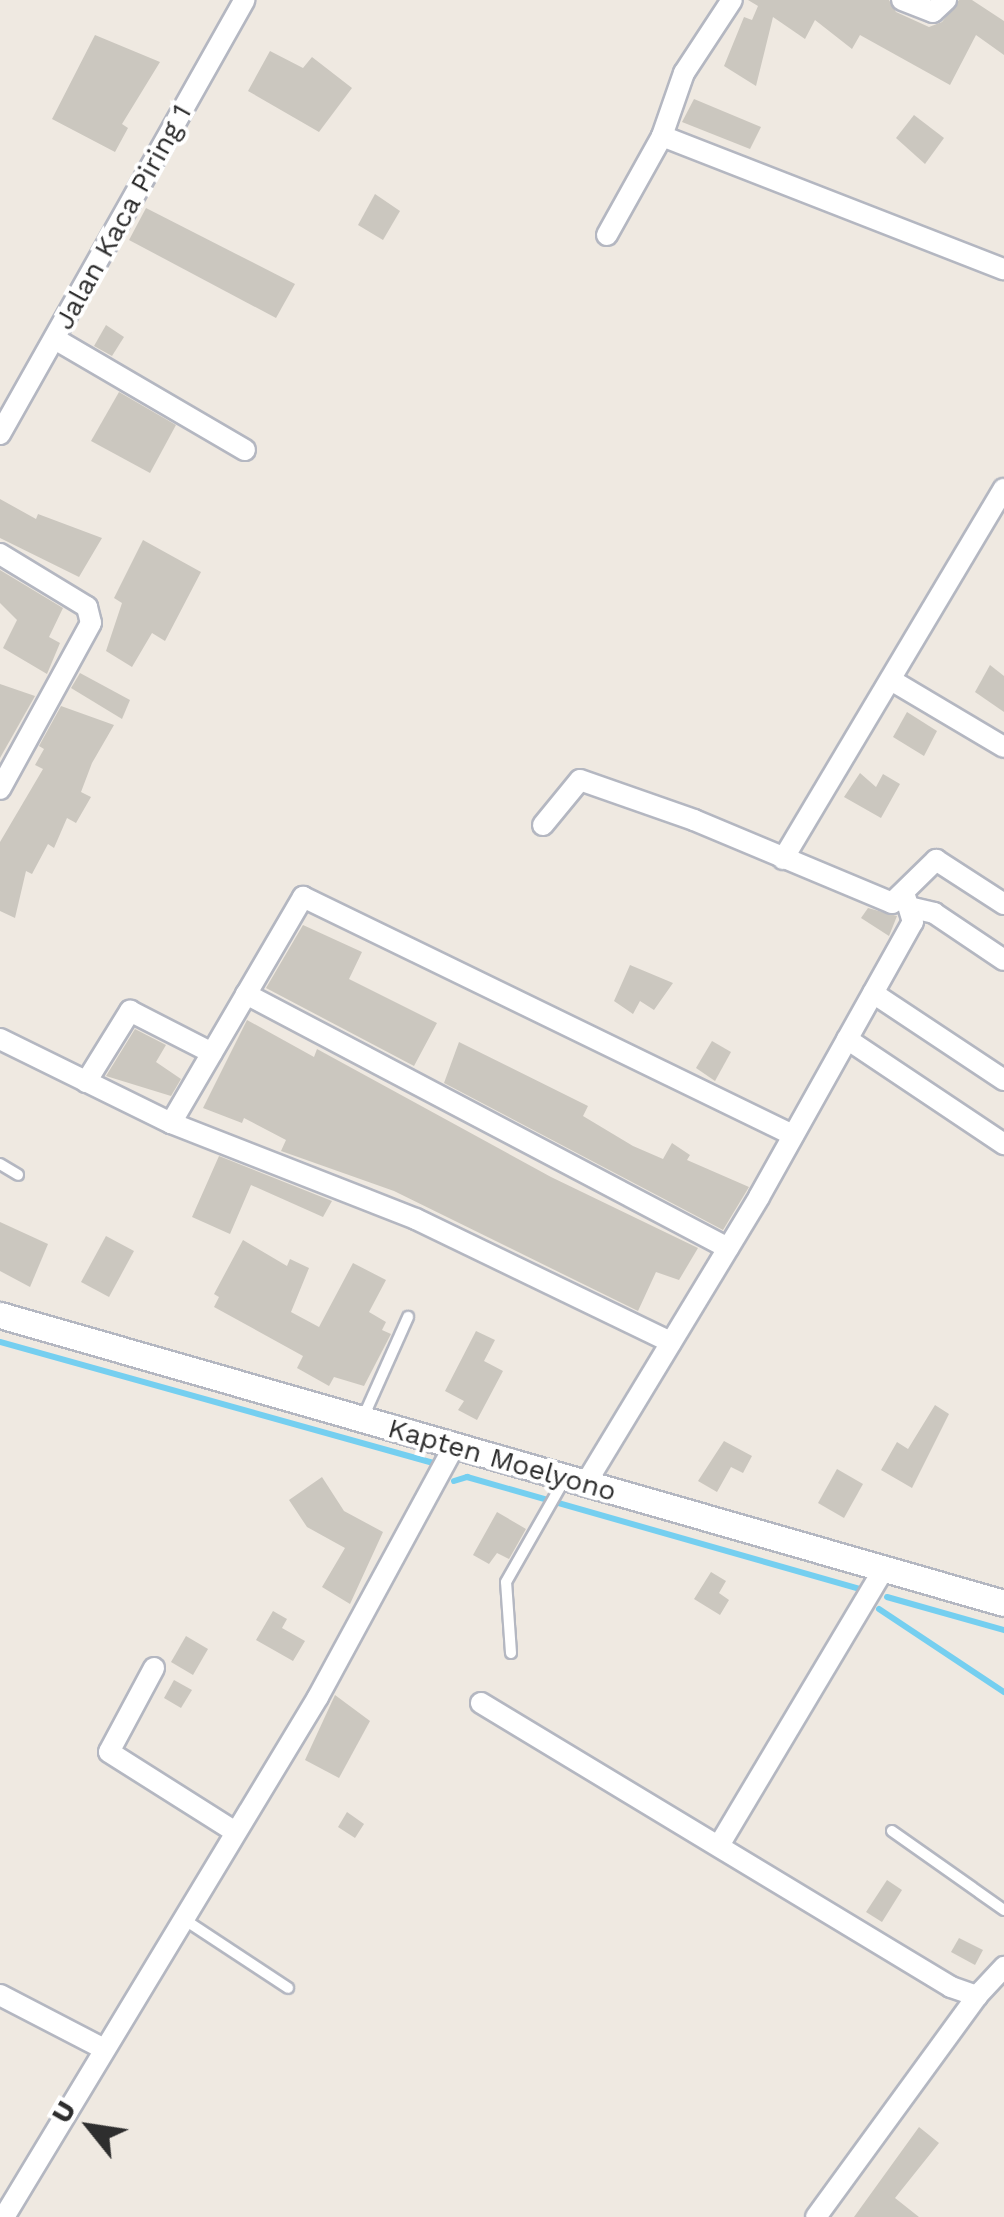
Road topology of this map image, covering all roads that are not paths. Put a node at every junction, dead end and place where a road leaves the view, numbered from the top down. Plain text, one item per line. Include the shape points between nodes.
1 (245, 0) edge
2 (732, 0) edge
3 (902, 0) edge
4 (946, 0) edge
5 (662, 136) junction
6 (606, 235) dead end
7 (1004, 269) edge
8 (55, 339) junction
9 (0, 434) edge
10 (245, 450) dead end
11 (1004, 489) edge
12 (0, 554) edge
13 (891, 680) junction
14 (1004, 747) edge
15 (0, 788) edge
16 (543, 825) dead end
17 (783, 858) junction
18 (909, 902) junction
19 (1004, 904) edge
20 (1004, 960) edge
21 (873, 993) junction
22 (246, 994) junction
23 (0, 1039) edge
24 (847, 1039) junction
25 (212, 1053) junction
26 (1004, 1080) edge
27 (86, 1082) junction
28 (171, 1123) junction
29 (793, 1135) junction
30 (1004, 1144) edge
31 (0, 1164) edge
32 (18, 1175) dead end
33 (728, 1248) junction
34 (0, 1316) edge
35 (408, 1318) dead end
36 (671, 1342) junction
37 (362, 1421) junction
38 (454, 1446) junction
39 (576, 1480) junction
40 (884, 1569) junction
41 (1004, 1602) edge
42 (511, 1654) dead end
43 (154, 1668) dead end
44 (481, 1703) dead end
45 (234, 1831) junction
46 (892, 1831) dead end
47 (720, 1842) junction
48 (1004, 1910) edge
49 (181, 1917) junction
50 (1004, 1966) edge
51 (288, 1988) dead end
52 (0, 1995) edge
53 (977, 1996) junction
54 (104, 2048) junction
55 (4, 2217) edge
56 (816, 2217) edge

1 - 8 street, Jalan Kaca Piring 1
2 - 5 street via 684,73
3 - 4 street via 922,12 934,12
5 - 6 street
5 - 7 street
8 - 9 street, Jalan Kaca Piring 1
8 - 10 street
11 - 13 street
12 - 15 street via 87,607 91,622
13 - 14 street
13 - 17 street
16 - 17 street via 580,780
17 - 18 street via 892,902
18 - 19 street via 922,867 936,860
18 - 20 street
18 - 21 street via 913,922
21 - 24 street
21 - 26 street
22 - 25 street
22 - 29 street via 303,897
22 - 33 street
23 - 27 street
24 - 29 street
24 - 30 street
25 - 27 street via 130,1011
25 - 28 street
27 - 28 street
28 - 36 street via 416,1219
29 - 33 street
31 - 32 lane
33 - 36 street
34 - 37 street, Kapten Moelyono
35 - 37 lane
36 - 39 street
37 - 38 street, Kapten Moelyono
38 - 39 street, Kapten Moelyono
38 - 45 street via 318,1697
39 - 40 street, Kapten Moelyono
39 - 42 lane via 506,1582
40 - 41 street, Kapten Moelyono
40 - 47 street
43 - 45 street via 109,1752
44 - 47 street
45 - 49 street
46 - 48 lane
47 - 53 street via 951,1987
49 - 51 lane
49 - 54 street
50 - 53 street
52 - 54 street
53 - 56 street
54 - 55 street

